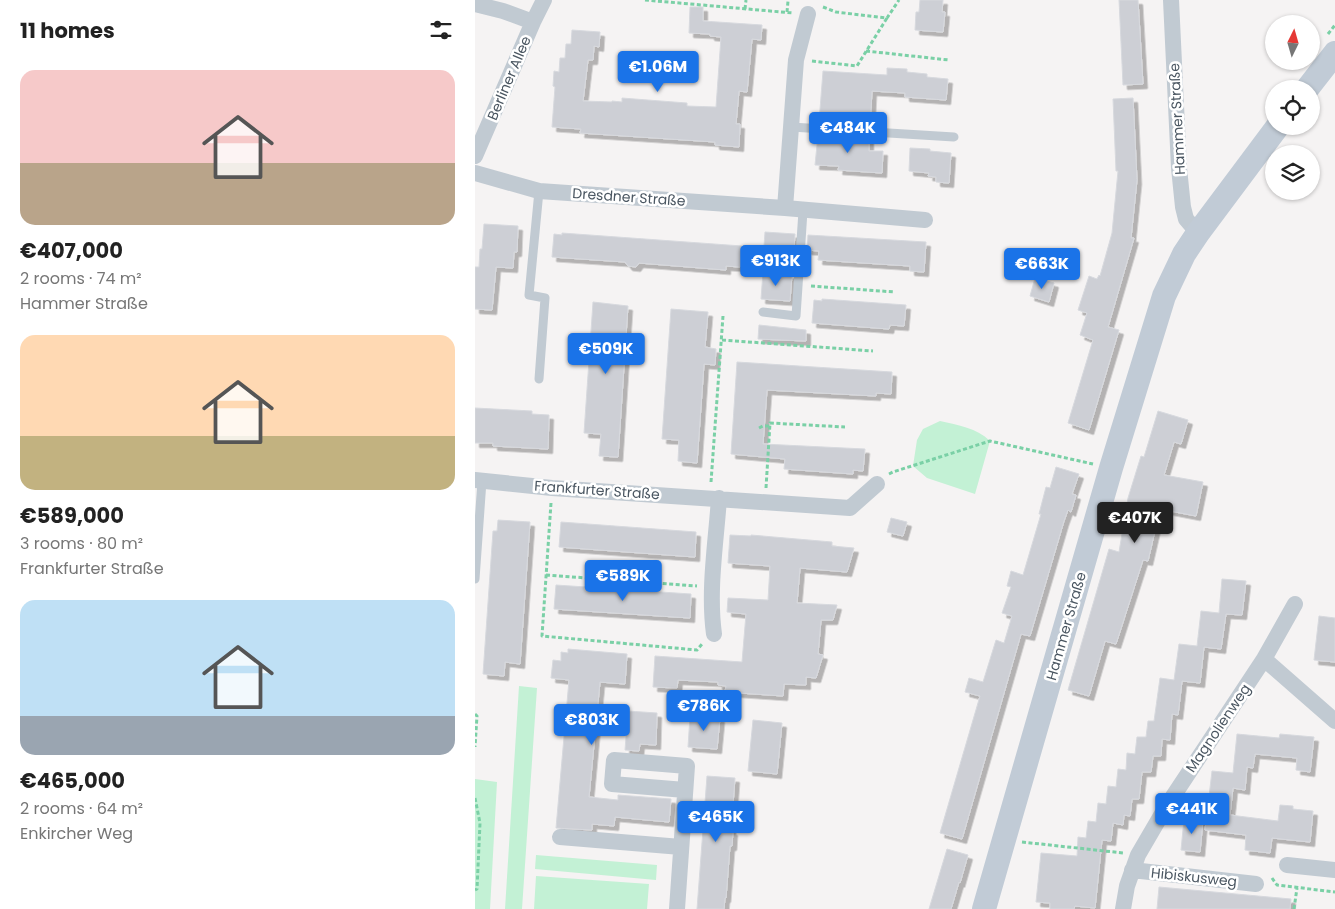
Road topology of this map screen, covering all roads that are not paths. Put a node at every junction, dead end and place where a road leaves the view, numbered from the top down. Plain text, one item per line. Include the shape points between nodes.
1 (544, 0) edge
2 (1171, 0) edge
3 (475, 4) edge
4 (808, 14) road end
5 (533, 22) junction
6 (1335, 53) edge
7 (1314, 80) edge
8 (791, 126) junction
9 (1271, 135) edge
10 (954, 137) dead end
11 (475, 156) edge
12 (475, 173) edge
13 (539, 191) junction
14 (785, 208) junction
15 (803, 211) junction
16 (925, 220) dead end
17 (1197, 233) junction
18 (763, 256) dead end
19 (800, 259) junction
20 (763, 312) dead end
21 (539, 379) dead end
22 (478, 481) edge
23 (877, 484) road end
24 (714, 498) junction
25 (475, 579) edge
26 (1295, 604) dead end
27 (714, 634) road end
28 (1264, 659) junction
29 (1335, 721) edge
30 (685, 790) dead end
31 (560, 837) dead end
32 (681, 847) junction
33 (1287, 865) dead end
34 (1131, 870) junction
35 (1335, 870) edge
36 (1256, 884) dead end
37 (677, 909) edge
38 (985, 909) edge
39 (1123, 909) edge

1 - 5 street, Berliner Allee
2 - 17 street, Hammer Straße via 1183,207 1186,218
3 - 5 street
4 - 8 street via 796,60
5 - 11 street, Berliner Allee
6 - 7 main road
8 - 10 lane
8 - 14 street
9 - 17 main road, Hammer Straße
12 - 13 street, Dresdner Straße
13 - 14 street, Dresdner Straße
13 - 21 lane via 529,295 545,298
14 - 15 street, Dresdner Straße
15 - 16 street, Dresdner Straße
15 - 19 lane
17 - 38 main road, Hammer Straße via 1164,296 1111,468
18 - 19 lane
19 - 20 lane via 796,316
22 - 24 street, Frankfurter Straße
22 - 25 lane
23 - 24 street, Frankfurter Straße via 850,508
24 - 27 street
26 - 28 street, Magnolienweg
28 - 29 street
28 - 34 street, Magnolienweg via 1166,807
30 - 32 street
31 - 32 street
32 - 37 street
33 - 35 street
34 - 36 street, Hibiskusweg
34 - 39 street, Magnolienweg

